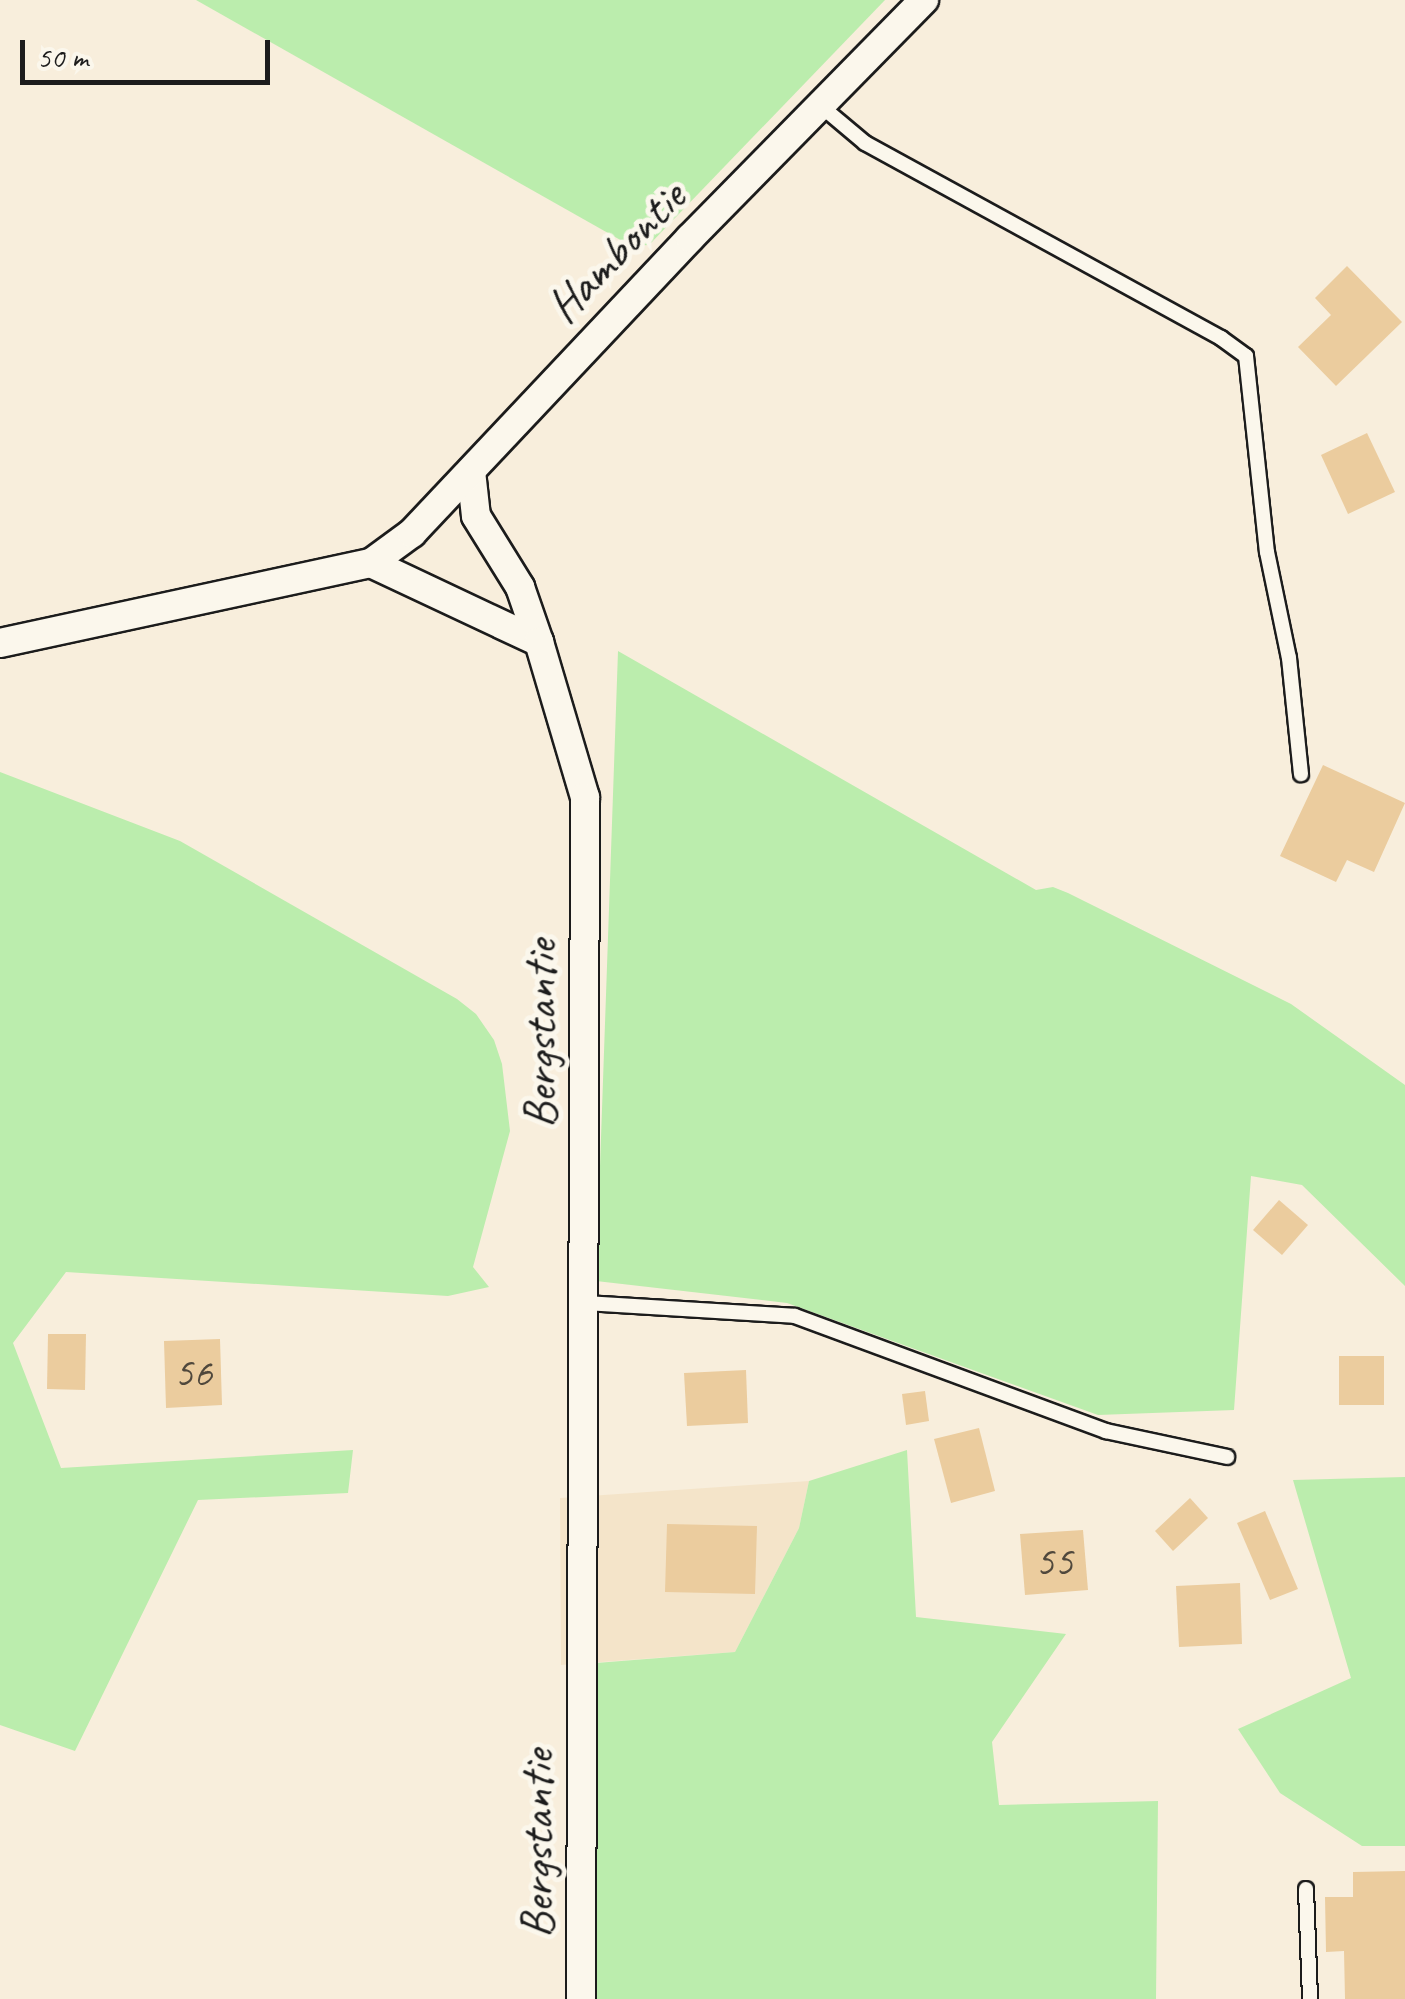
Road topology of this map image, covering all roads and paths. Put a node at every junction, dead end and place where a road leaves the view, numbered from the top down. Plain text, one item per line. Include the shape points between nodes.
1 (924, 0) edge
2 (821, 106) junction
3 (471, 471) junction
4 (371, 563) junction
5 (539, 642) junction
6 (0, 643) edge
7 (1302, 774) dead end
8 (584, 1303) junction
9 (1227, 1457) dead end
10 (1306, 1890) dead end
11 (581, 1999) edge
12 (1310, 1999) edge

1 - 2 street, Hambontie
2 - 3 street, Hambontie
2 - 7 lane via 865,143 1246,356 1267,552 1289,658
3 - 4 street, Hambontie via 412,533
3 - 5 street, Bergstantie via 476,516 520,587
4 - 5 street
4 - 6 street
5 - 8 street, Bergstantie via 586,797
8 - 9 lane via 795,1316 1106,1431
8 - 11 street, Bergstantie
10 - 12 lane

